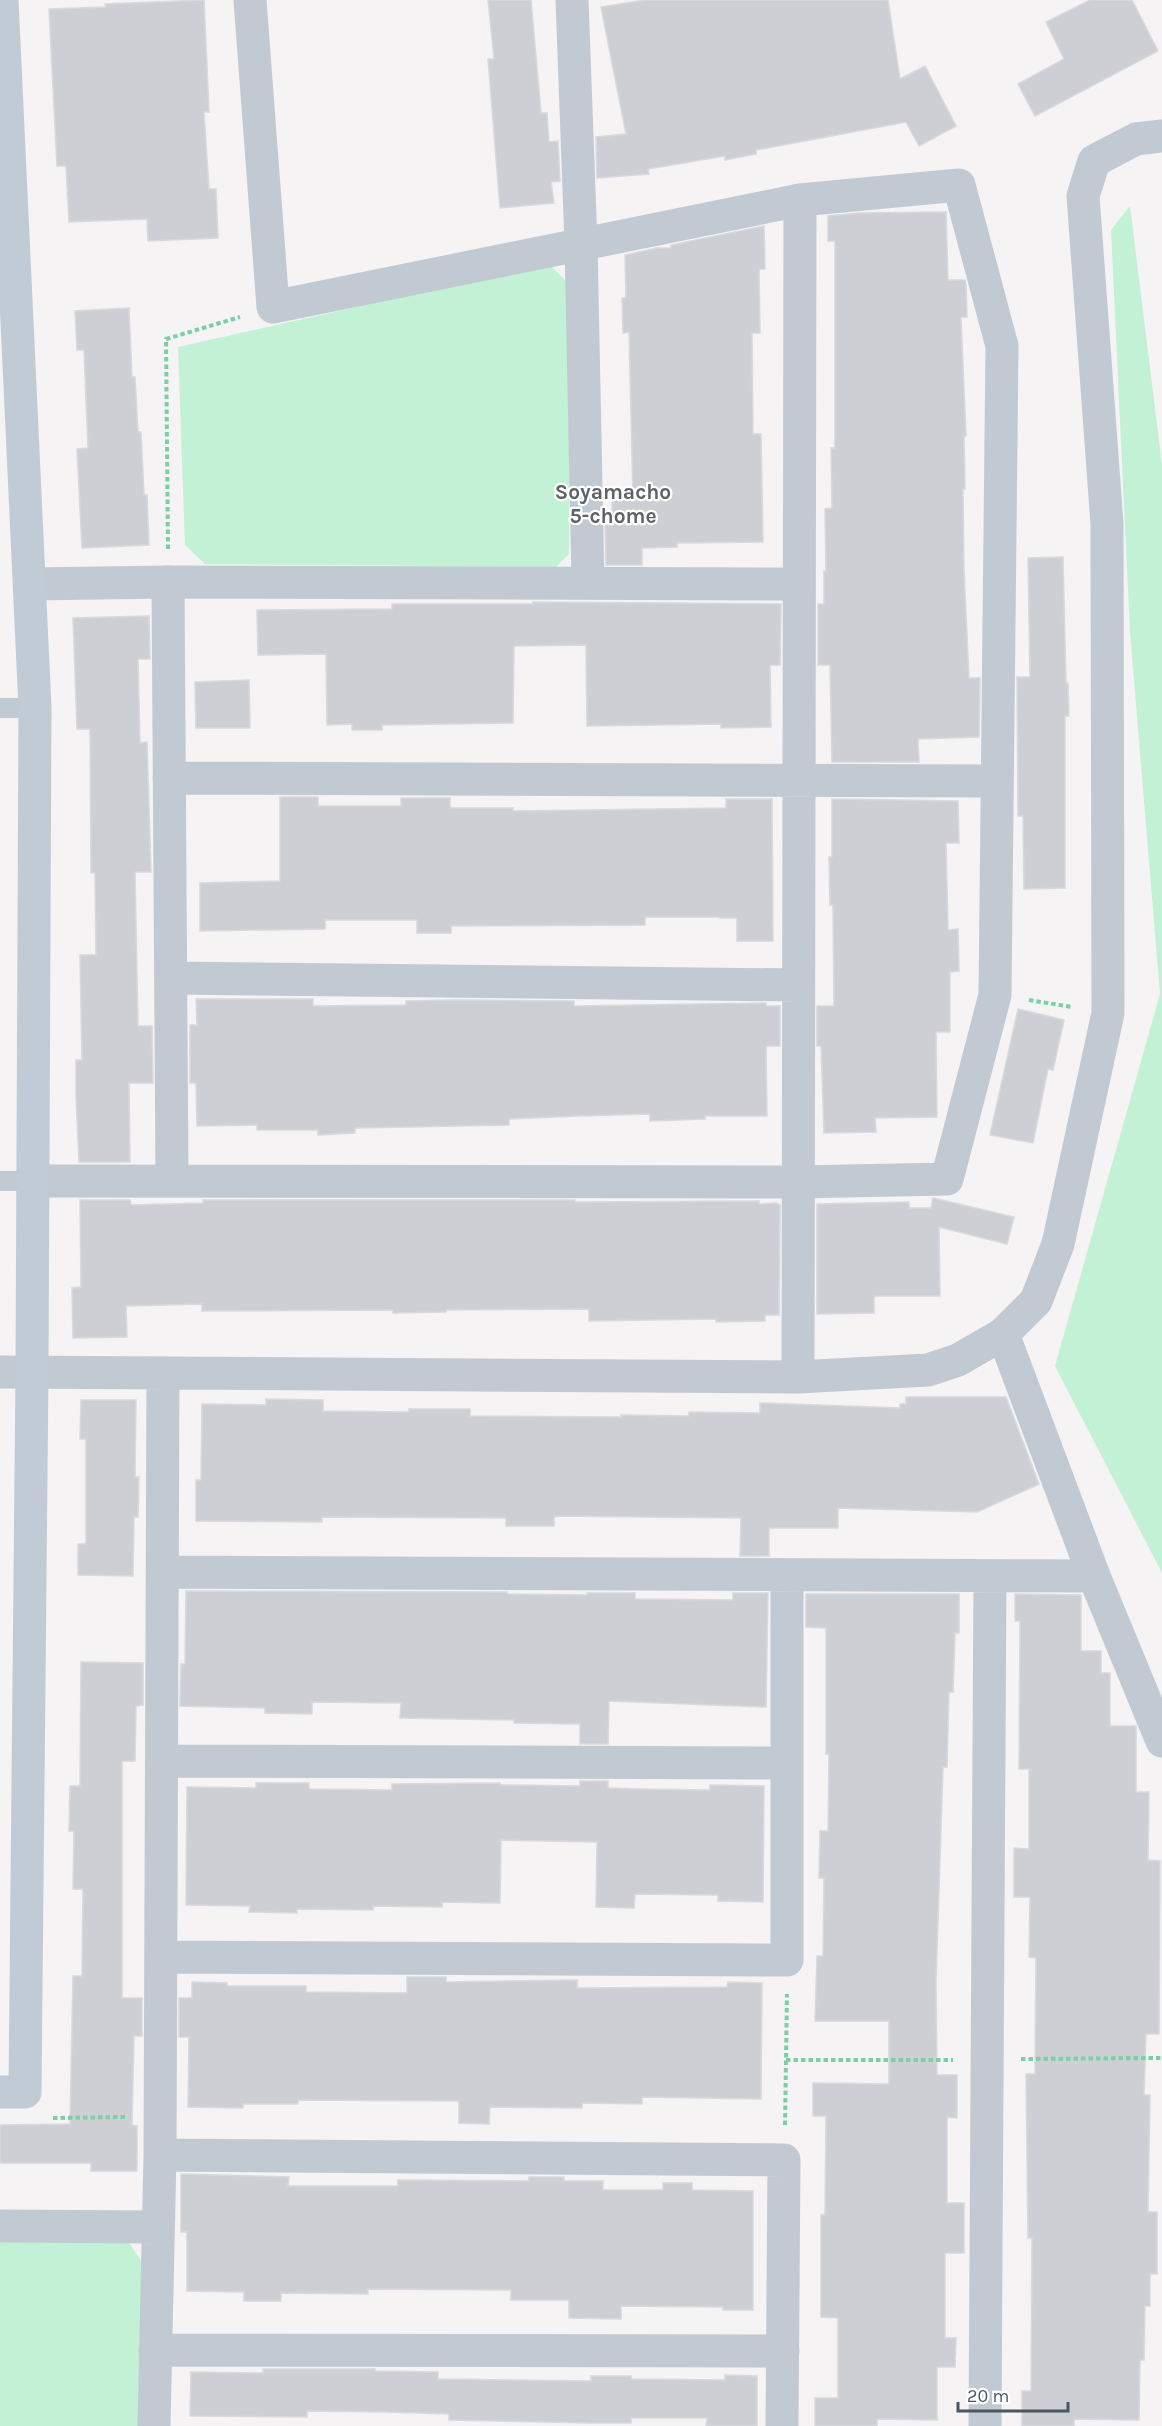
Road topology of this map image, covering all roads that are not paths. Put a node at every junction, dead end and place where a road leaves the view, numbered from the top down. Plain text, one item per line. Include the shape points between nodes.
1 (2, 0) edge
2 (250, 0) edge
3 (572, 0) edge
4 (1162, 136) edge
5 (800, 200) junction
6 (581, 244) junction
7 (168, 582) junction
8 (588, 583) junction
9 (30, 584) junction
10 (798, 584) junction
11 (0, 708) edge
12 (35, 708) junction
13 (170, 778) junction
14 (798, 781) junction
15 (996, 781) junction
16 (171, 978) junction
17 (797, 985) junction
18 (172, 1180) junction
19 (0, 1181) edge
20 (33, 1181) junction
21 (797, 1182) junction
22 (1002, 1334) junction
23 (0, 1372) edge
24 (32, 1372) junction
25 (163, 1373) junction
26 (798, 1377) junction
27 (164, 1572) junction
28 (787, 1576) junction
29 (990, 1576) junction
30 (1094, 1576) junction
31 (1162, 1741) edge
32 (163, 1761) junction
33 (787, 1763) junction
34 (161, 1957) junction
35 (0, 2092) edge
36 (160, 2155) junction
37 (0, 2226) edge
38 (157, 2227) junction
39 (155, 2350) junction
40 (783, 2351) junction
41 (154, 2426) edge
42 (782, 2426) edge
43 (985, 2426) edge

1 - 9 street
2 - 6 street via 273,307
3 - 6 street
4 - 22 street via 1136,139 1094,162 1083,196 1107,524 1108,1013 1058,1244 1036,1301
5 - 6 street
5 - 10 street
5 - 15 street via 959,185 1002,346
6 - 8 street
7 - 8 street
7 - 9 street
7 - 13 street
8 - 10 street
9 - 12 street
10 - 14 street
11 - 12 lane
12 - 20 street
13 - 14 street
13 - 16 street
14 - 15 street
14 - 17 street
15 - 21 street via 995,995 947,1179
16 - 17 street
16 - 18 street
17 - 21 street
18 - 20 street
18 - 21 street
19 - 20 lane
20 - 24 street
21 - 26 street
22 - 26 street via 958,1360 928,1370
22 - 30 street
23 - 24 street
24 - 25 street
24 - 35 street via 25,2092
25 - 26 street
25 - 27 street
27 - 28 street
27 - 32 street
28 - 29 street
28 - 33 street
29 - 30 street
29 - 43 street
30 - 31 street
32 - 33 street
32 - 34 street
33 - 34 street via 787,1960
34 - 36 street
36 - 38 street
36 - 40 street via 784,2160
37 - 38 street
38 - 39 street
39 - 40 street
39 - 41 street
40 - 42 street

